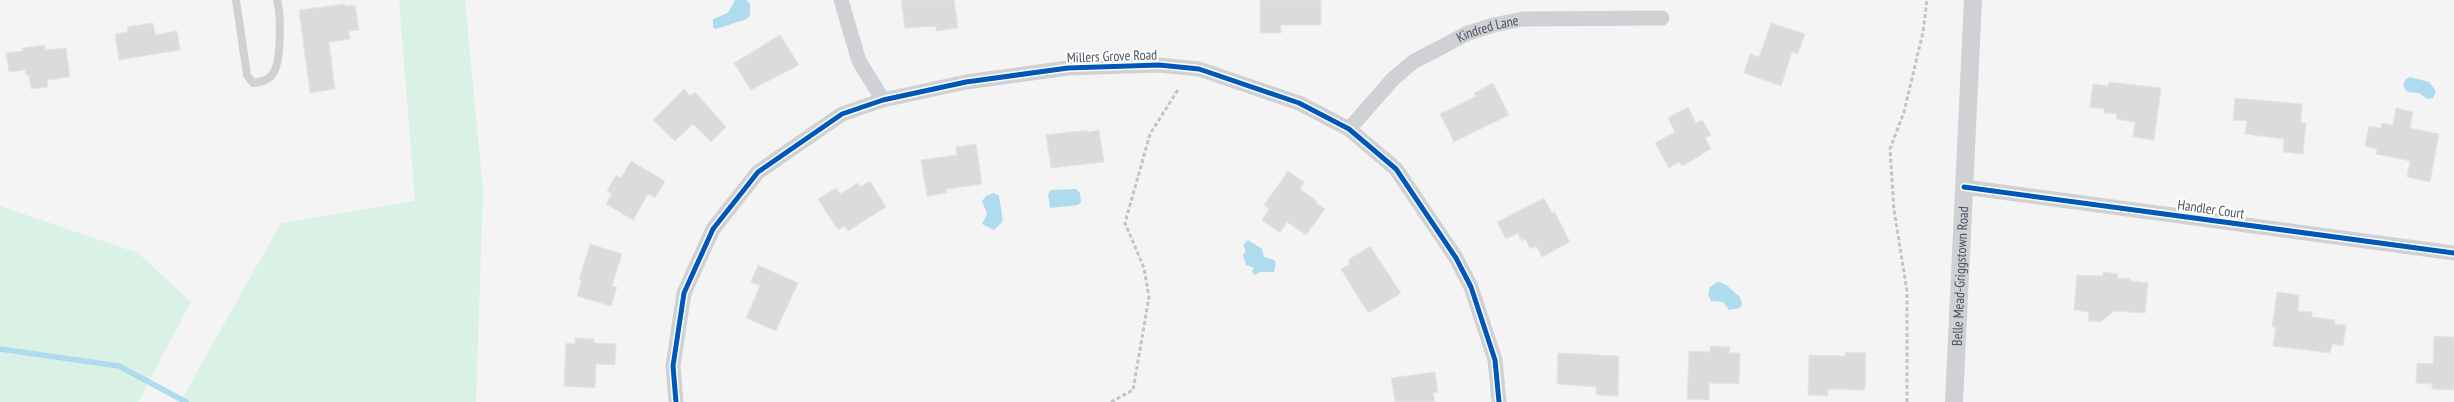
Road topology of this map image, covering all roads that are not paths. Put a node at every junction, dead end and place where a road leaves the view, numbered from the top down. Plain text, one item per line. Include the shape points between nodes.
1 (236, 0) edge
2 (277, 0) edge
3 (841, 0) edge
4 (1973, 0) edge
5 (1662, 18) dead end
6 (883, 100) junction
7 (1349, 129) junction
8 (1964, 187) junction
9 (2454, 253) edge
10 (676, 402) edge
11 (1498, 402) edge
12 (1954, 402) edge

1 - 2 lane via 247,75 254,83 264,82 277,66 280,11
3 - 6 street via 859,61
4 - 8 street, Belle Mead-Griggstown Road
5 - 7 street, Kindred Lane via 1522,19 1468,33 1413,62 1393,79
6 - 7 street, Millers Grove Road via 966,82 1068,68 1159,65 1208,72 1299,103
6 - 10 street, Millers Grove Road via 842,114 758,172 714,229 684,293 673,366
7 - 11 street, Millers Grove Road via 1396,169 1456,258 1471,287 1495,360
8 - 9 street, Handler Court
8 - 12 street, Belle Mead-Griggstown Road

